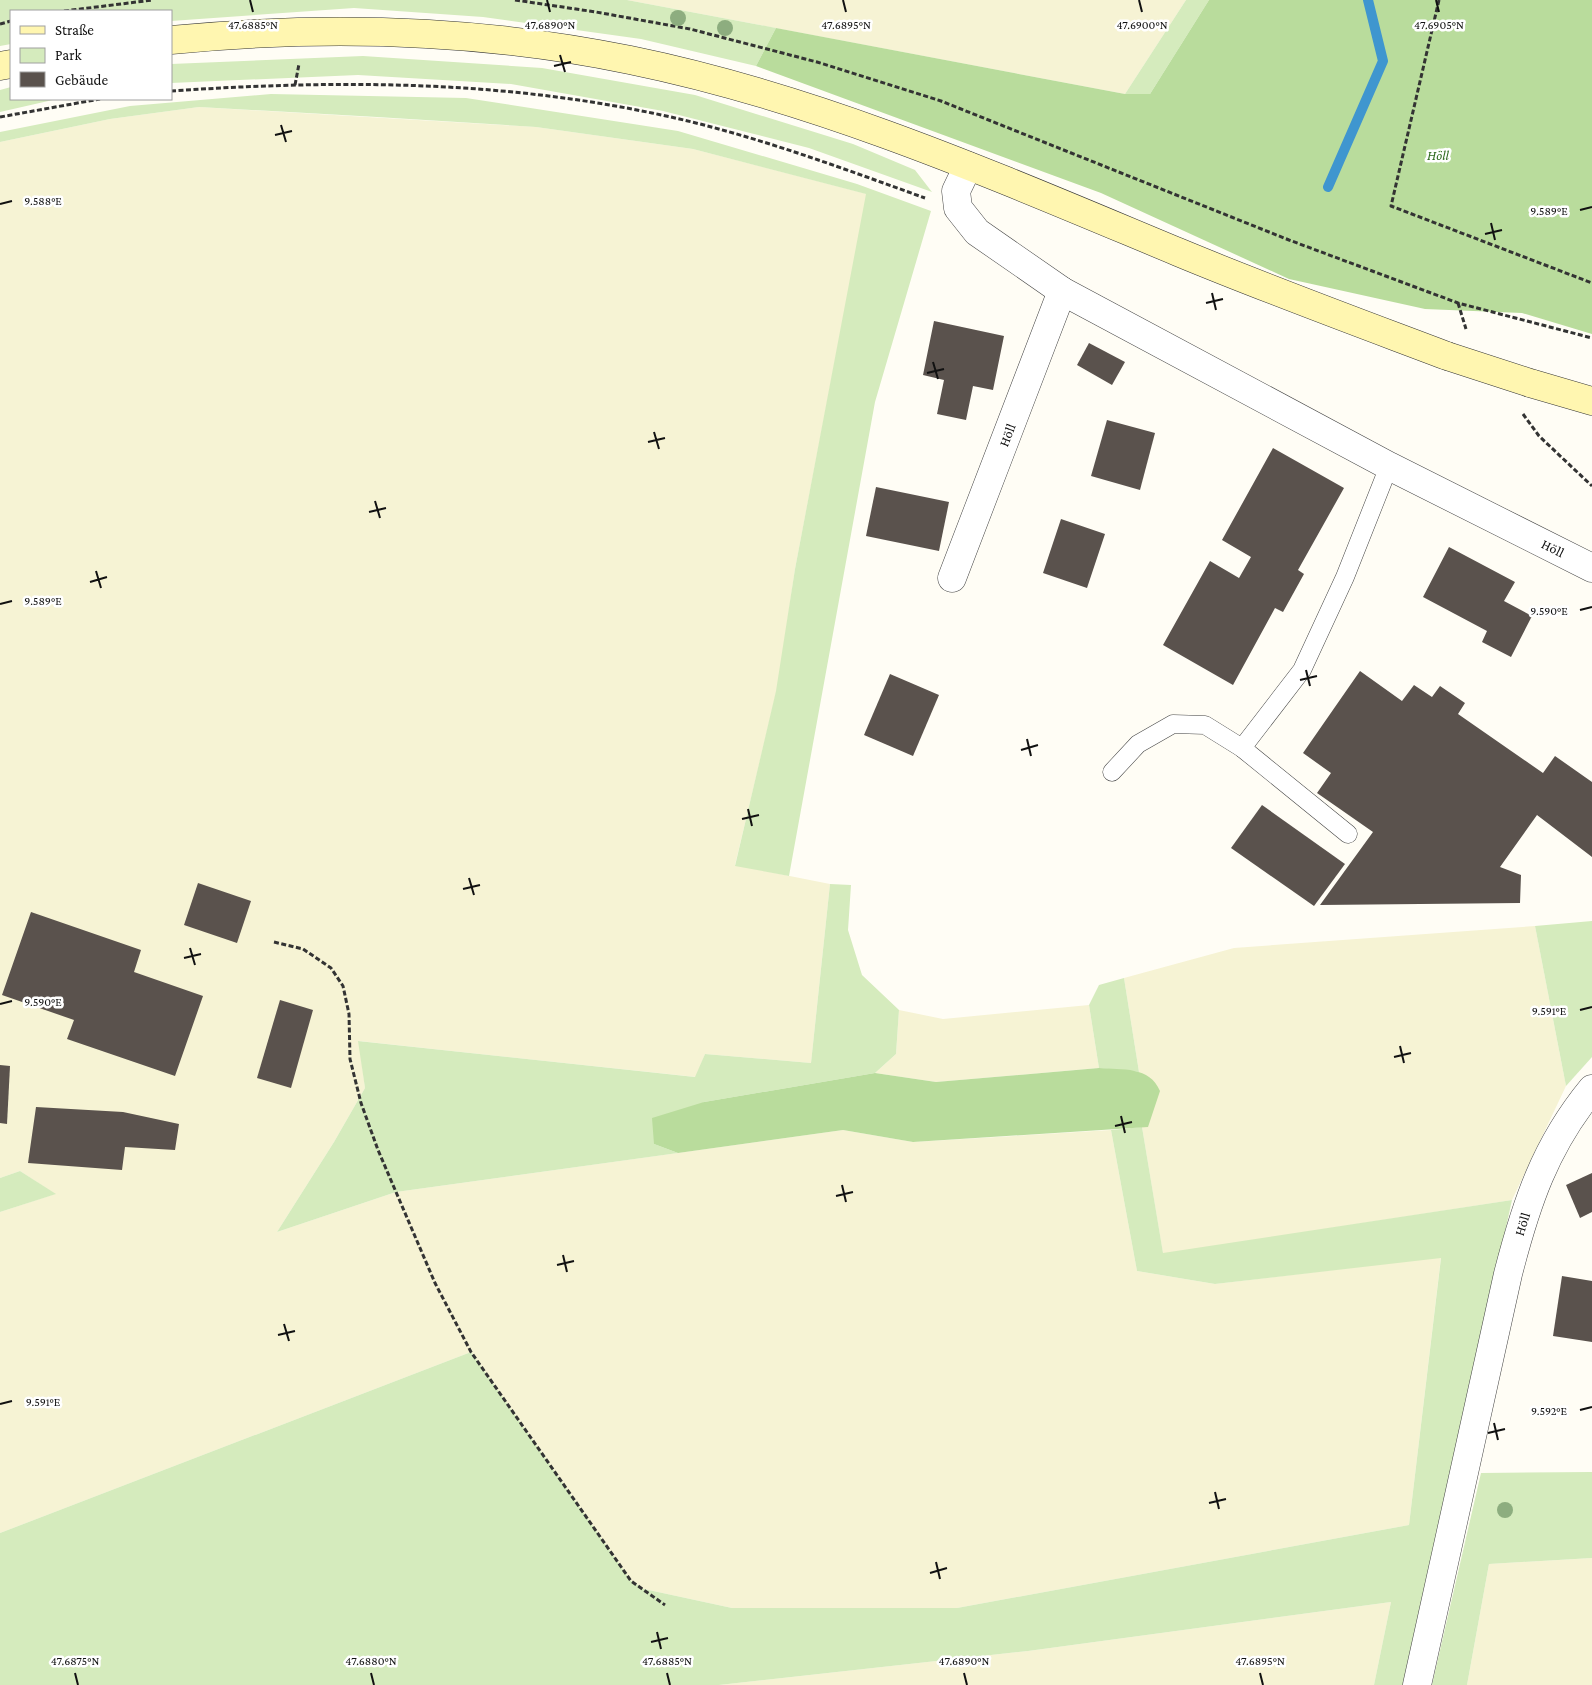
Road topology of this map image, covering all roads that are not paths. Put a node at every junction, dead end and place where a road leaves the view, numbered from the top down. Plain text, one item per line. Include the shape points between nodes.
1 (172, 40) edge
2 (968, 166) junction
3 (1062, 291) junction
4 (1592, 401) edge
5 (1389, 466) junction
6 (1592, 568) edge
7 (952, 578) dead end
8 (1242, 748) junction
9 (1112, 772) dead end
10 (1348, 834) dead end
11 (1592, 1089) edge
12 (1417, 1685) edge

1 - 2 main road via 304,30 407,32 500,41 629,60 724,82 814,109
2 - 3 street, Höll via 956,191 958,208 977,232
2 - 4 main road, bridge via 1227,272 1447,356
3 - 5 street, Höll
3 - 7 street, Höll
5 - 6 street, Höll
5 - 8 lane via 1345,577 1302,670
8 - 9 lane via 1205,724 1173,724 1138,744
8 - 10 lane
11 - 12 street, Höll via 1556,1138 1521,1223

